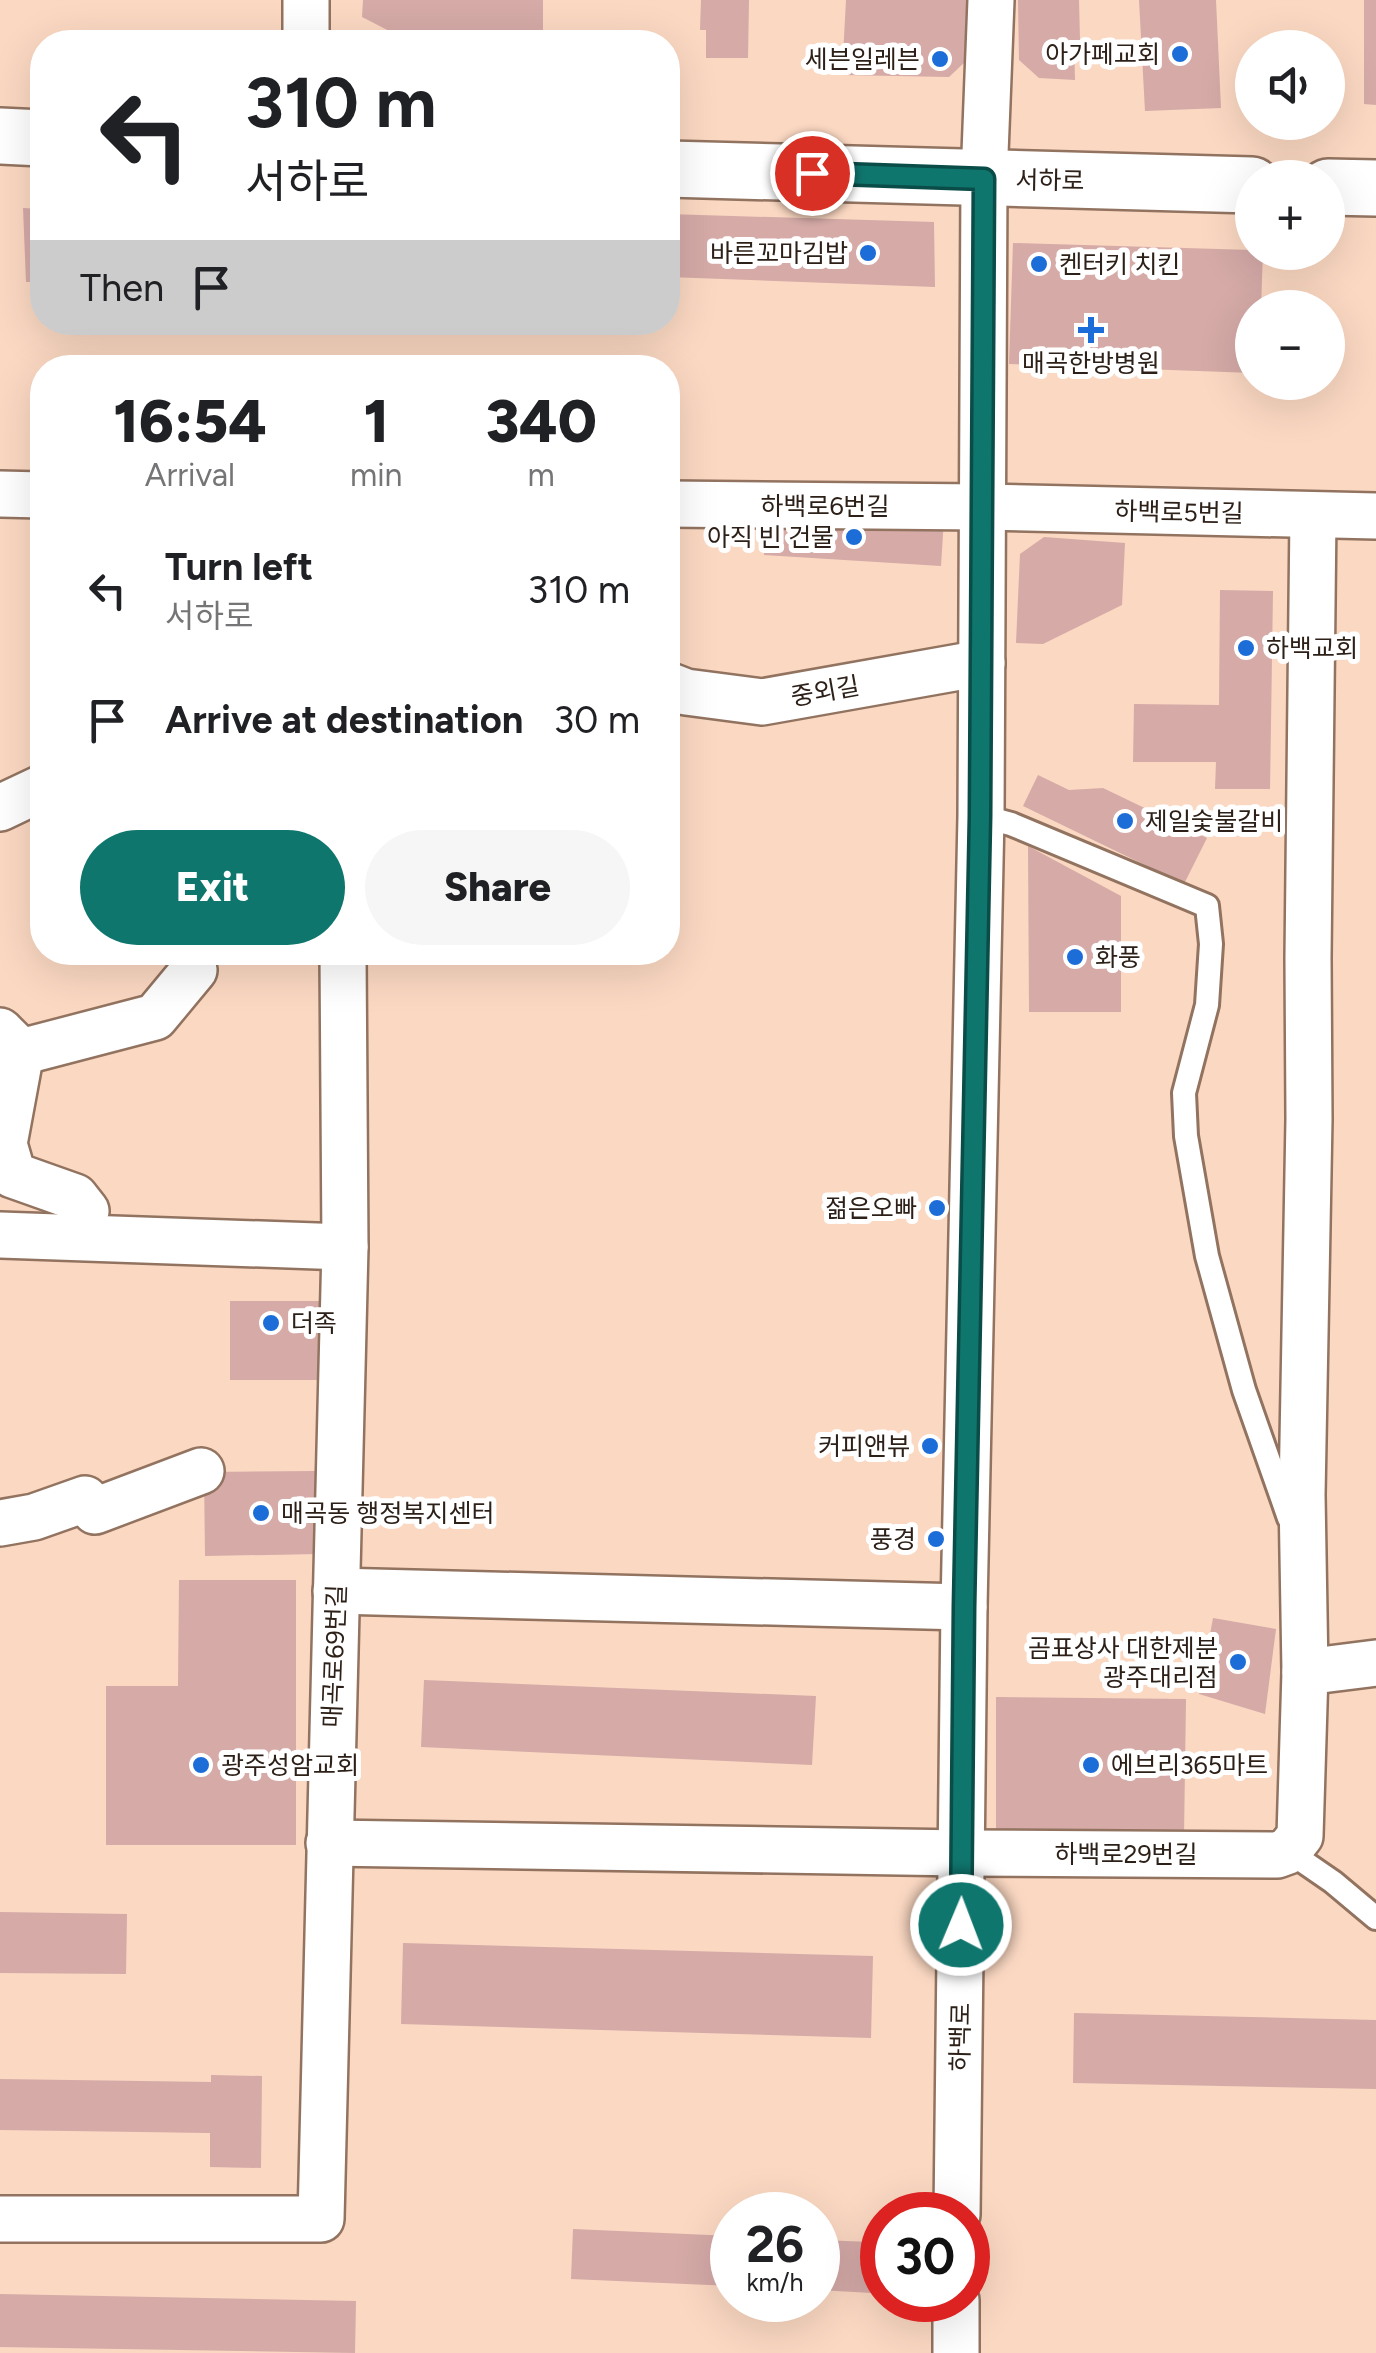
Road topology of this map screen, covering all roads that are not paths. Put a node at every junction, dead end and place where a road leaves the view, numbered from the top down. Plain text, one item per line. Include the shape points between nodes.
1 (306, 0) edge
2 (990, 0) edge
3 (306, 30) edge
4 (0, 136) edge
5 (30, 137) edge
6 (680, 169) edge
7 (984, 179) junction
8 (1235, 185) edge
9 (1345, 187) edge
10 (1376, 188) edge
11 (0, 494) edge
12 (30, 495) edge
13 (680, 504) edge
14 (982, 507) junction
15 (1313, 515) junction
16 (1376, 516) edge
17 (982, 663) junction
18 (680, 690) edge
19 (30, 794) edge
20 (0, 808) edge
21 (980, 816) junction
22 (343, 965) edge
23 (194, 970) dead end
24 (10, 1041) edge
25 (86, 1211) dead end
26 (0, 1235) edge
27 (344, 1247) junction
28 (201, 1471) dead end
29 (0, 1523) edge
30 (1304, 1560) junction
31 (336, 1591) junction
32 (964, 1607) junction
33 (1376, 1663) edge
34 (1305, 1672) junction
35 (328, 1842) junction
36 (1288, 1850) junction
37 (962, 1853) junction
38 (1376, 1918) edge
39 (958, 2192) edge
40 (0, 2219) edge
41 (956, 2322) edge
42 (956, 2353) edge

1 - 3 street
2 - 7 street, 하백로
4 - 5 main road
6 - 7 main road, 서하로
7 - 8 main road, 서하로
7 - 14 street, 하백로
9 - 10 main road
11 - 12 street
13 - 14 street, 하백로6번길
14 - 15 street, 하백로5번길
14 - 17 street, 하백로
15 - 16 street, 하백로5번길
15 - 30 street
17 - 18 street, 중외길 via 762,702
17 - 21 street, 하백로
19 - 20 street
21 - 30 lane via 1208,906 1207,1005 1184,1093 1186,1136 1207,1256 1244,1390
21 - 32 street, 하백로
22 - 27 street, 매곡로69번길
23 - 24 street via 155,1017
24 - 25 street via 4,1144 13,1174 75,1198
26 - 27 street
27 - 31 street, 매곡로69번길
28 - 29 street via 94,1511 84,1499
30 - 34 street
31 - 32 street
31 - 35 street, 매곡로69번길
32 - 37 street, 하백로
33 - 34 street
34 - 36 street via 1300,1836
35 - 37 street, 하백로29번길
35 - 40 street, 매곡로69번길 via 321,2219
36 - 37 street, 하백로29번길
36 - 38 lane
37 - 39 street, 하백로
41 - 42 street

